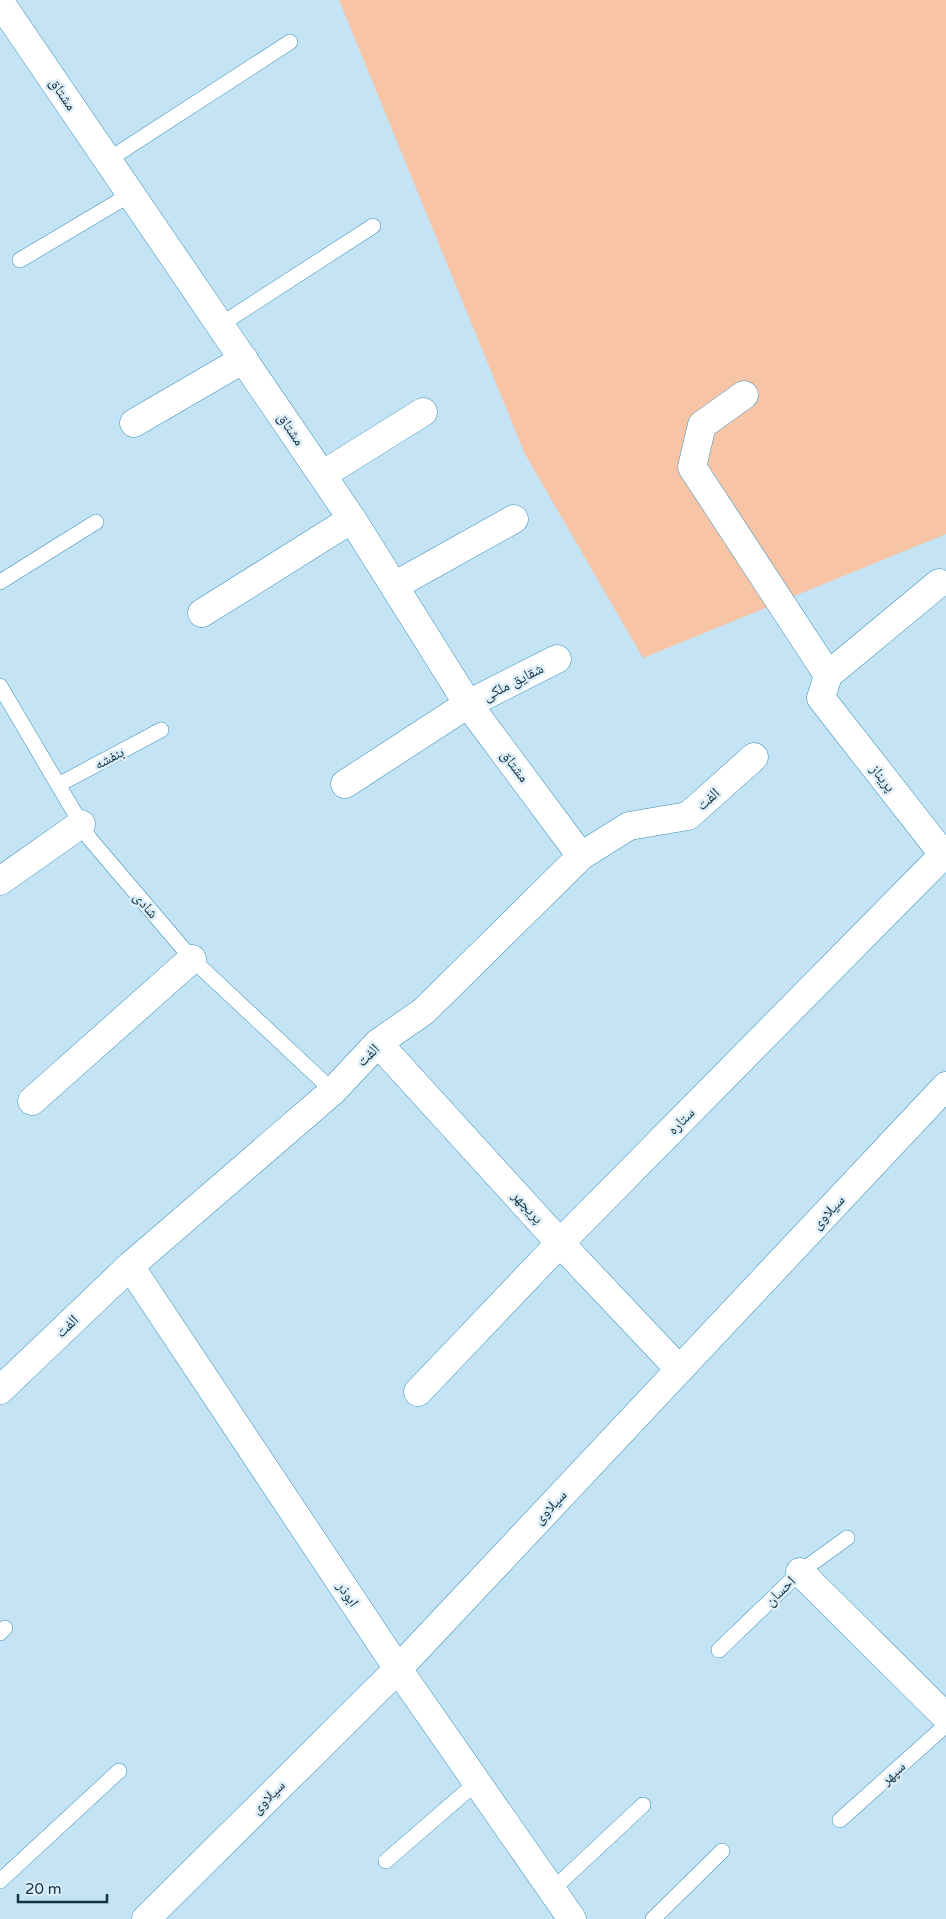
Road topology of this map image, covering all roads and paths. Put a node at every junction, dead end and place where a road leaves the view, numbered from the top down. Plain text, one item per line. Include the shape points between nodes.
1 (3, 15) edge
2 (290, 42) dead end
3 (108, 160) junction
4 (131, 194) junction
5 (373, 226) dead end
6 (20, 260) dead end
7 (220, 325) junction
8 (244, 360) junction
9 (744, 395) dead end
10 (423, 412) dead end
11 (134, 423) dead end
12 (322, 474) junction
13 (352, 519) junction
14 (514, 519) dead end
15 (96, 522) dead end
16 (0, 582) edge
17 (939, 583) dead end
18 (394, 586) junction
19 (202, 613) dead end
20 (557, 659) dead end
21 (0, 686) edge
22 (824, 686) junction
23 (468, 704) junction
24 (161, 730) dead end
25 (754, 757) dead end
26 (345, 784) dead end
27 (58, 785) junction
28 (81, 824) junction
29 (945, 855) edge
30 (582, 856) junction
31 (0, 881) edge
32 (192, 959) junction
33 (378, 1043) junction
34 (946, 1086) edge
35 (333, 1091) junction
36 (32, 1101) dead end
37 (560, 1243) junction
38 (130, 1266) junction
39 (679, 1370) junction
40 (0, 1390) edge
41 (418, 1392) dead end
42 (848, 1538) dead end
43 (800, 1572) junction
44 (719, 1650) dead end
45 (398, 1668) junction
46 (946, 1717) edge
47 (946, 1725) edge
48 (119, 1771) dead end
49 (476, 1783) junction
50 (643, 1804) dead end
51 (840, 1820) dead end
52 (722, 1851) dead end
53 (386, 1861) dead end
54 (0, 1881) edge
55 (551, 1891) junction
56 (146, 1919) edge
57 (572, 1919) edge
58 (653, 1919) edge

1 - 3 street, مشتاق
2 - 3 lane
3 - 4 street, مشتاق
4 - 6 lane
4 - 7 street, مشتاق
5 - 7 lane
7 - 8 street, مشتاق
8 - 11 street
8 - 12 street, مشتاق
9 - 22 street, پریناز via 702,425 692,467
10 - 12 street
12 - 13 street, مشتاق
13 - 18 street, مشتاق
13 - 19 street
14 - 18 street
15 - 16 lane
17 - 22 street
18 - 23 street, مشتاق
20 - 23 street, شقایق ملکی
21 - 27 lane, شادی
22 - 29 street, پریناز
23 - 26 street, شقایق ملکی
23 - 30 street, مشتاق
24 - 27 lane, بنفشه
25 - 30 street, الفت via 688,816 629,826
27 - 28 lane, شادی
28 - 31 street
28 - 32 lane, شادی via 90,839
29 - 37 street, ستاره
30 - 33 street, الفت via 424,1011
32 - 35 lane, شادی
32 - 36 street
33 - 35 street, الفت
33 - 37 street, پریچهر
34 - 39 street, سیلاوی
35 - 38 street, الفت
37 - 39 street, پریچهر
37 - 41 street, ستاره
38 - 40 street, الفت
38 - 45 street, ابوذر
39 - 45 street, سیلاوی
42 - 43 lane, احسان
43 - 44 lane, احسان
43 - 46 street
45 - 49 street, ابوذر
45 - 56 street, سیلاوی
47 - 51 lane, سپهر
48 - 54 lane
49 - 53 lane
49 - 55 street, ابوذر
50 - 55 lane
52 - 58 lane
55 - 57 street, ابوذر

